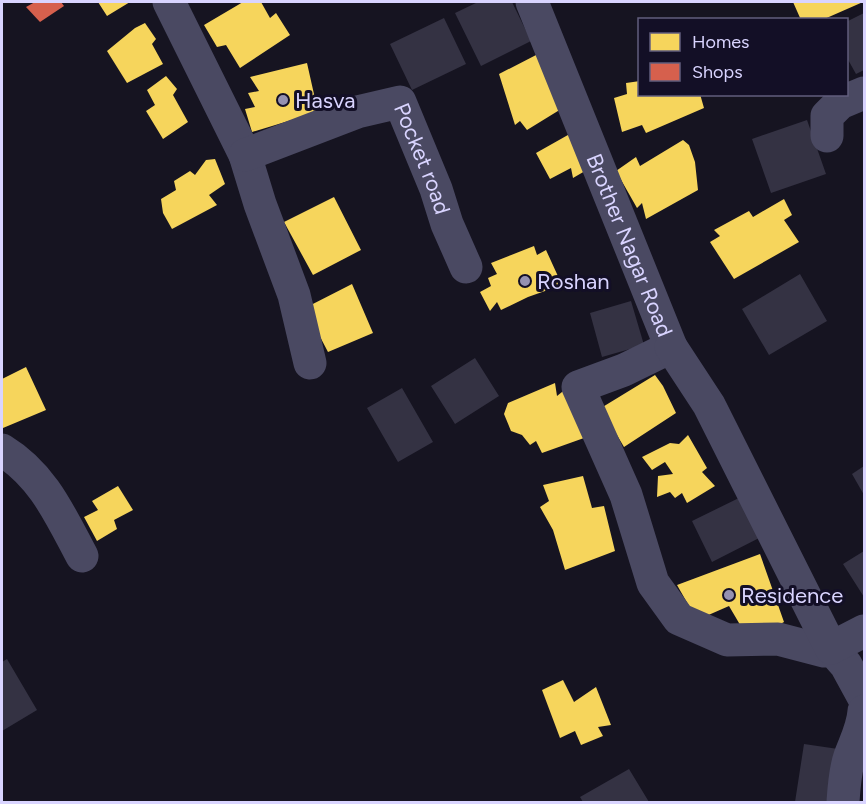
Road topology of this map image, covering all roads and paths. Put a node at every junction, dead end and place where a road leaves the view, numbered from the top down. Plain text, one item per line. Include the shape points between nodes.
1 (169, 2) edge
2 (532, 2) edge
3 (864, 93) edge
4 (827, 136) dead end
5 (245, 155) junction
6 (466, 267) dead end
7 (670, 347) junction
8 (310, 363) dead end
9 (2, 450) edge
10 (82, 556) dead end
11 (864, 631) edge
12 (831, 648) junction
13 (864, 698) edge
14 (864, 711) edge
15 (843, 802) edge

1 - 5 street
2 - 7 street, Brother Nagar Road
3 - 4 street via 840,103 827,116
5 - 6 street, Pocket road via 357,112 400,102
5 - 8 street via 294,295
7 - 12 street via 710,405
7 - 12 street, Brother Nagar Road via 578,387 626,495 653,583 679,620 727,640 778,639 824,651
9 - 10 street via 20,461 43,487
11 - 12 street
12 - 13 street via 846,665
14 - 15 street via 850,756

